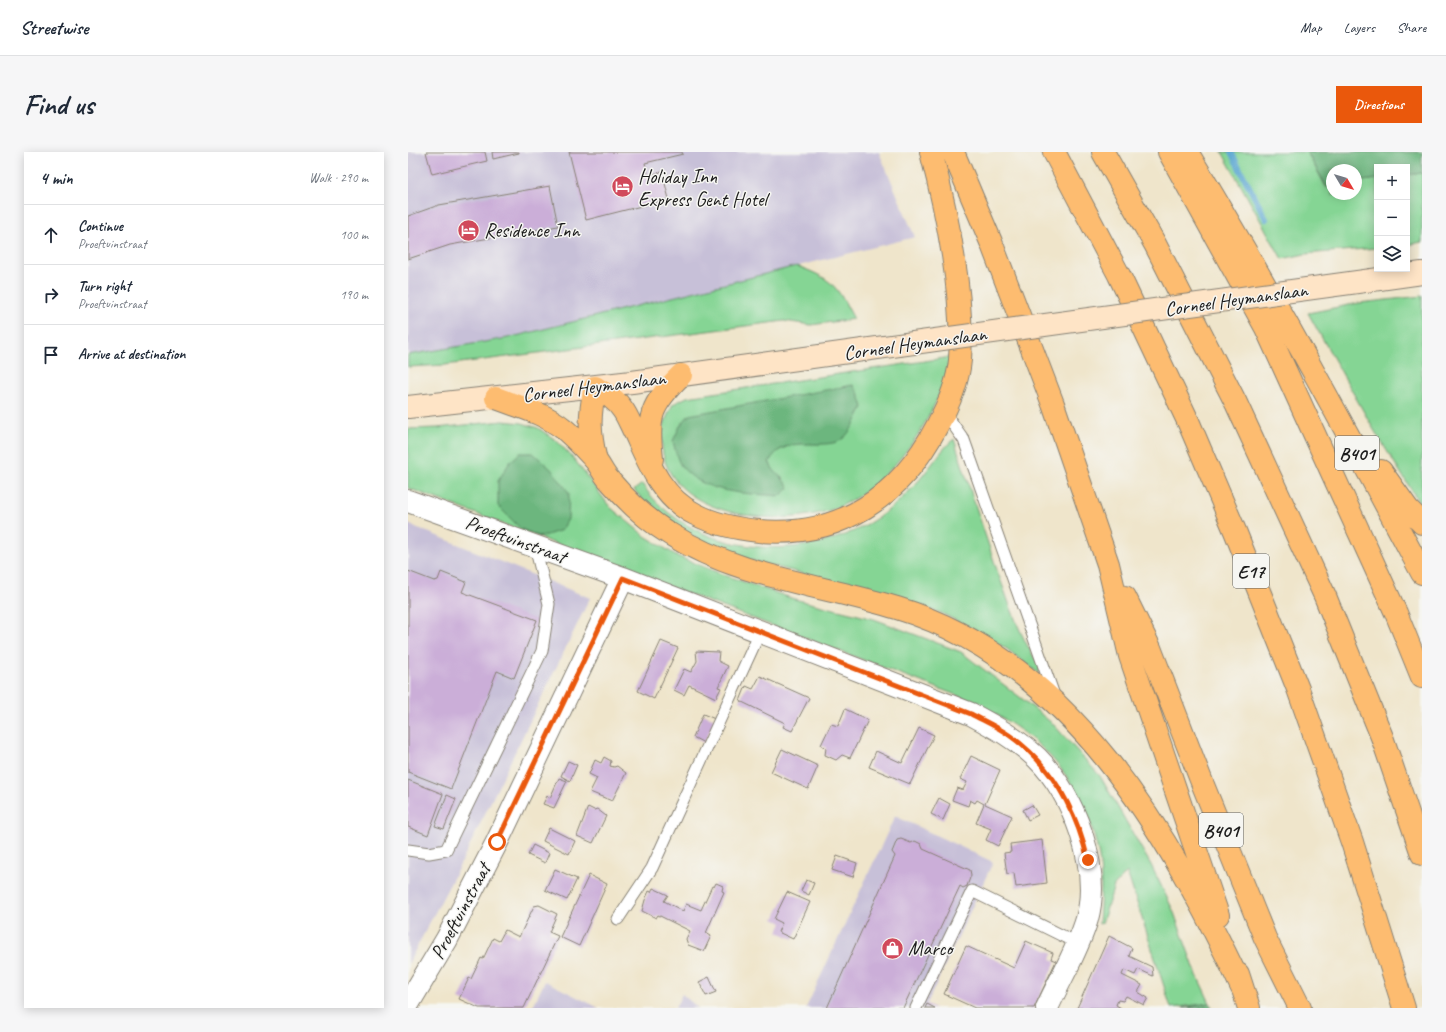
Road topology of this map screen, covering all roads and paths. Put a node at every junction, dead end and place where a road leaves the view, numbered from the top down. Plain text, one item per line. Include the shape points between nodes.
1 (931, 152) edge
2 (953, 152) edge
3 (1054, 152) edge
4 (1103, 152) edge
5 (1170, 152) edge
6 (1187, 152) edge
7 (1422, 273) edge
8 (1291, 334) junction
9 (681, 375) junction
10 (595, 387) junction
11 (496, 398) junction
12 (408, 407) edge
13 (945, 413) junction
14 (596, 462) junction
15 (654, 474) junction
16 (408, 501) edge
17 (1422, 523) edge
18 (535, 546) junction
19 (1108, 564) junction
20 (1422, 573) edge
21 (623, 578) junction
22 (760, 632) junction
23 (1422, 677) edge
24 (1057, 704) junction
25 (408, 850) edge
26 (1422, 854) edge
27 (618, 919) dead end
28 (1077, 943) junction
29 (1246, 998) edge
30 (408, 1004) edge
31 (916, 1008) edge
32 (1047, 1008) edge
33 (1300, 1008) edge
34 (1404, 1008) edge

1 - 13 highway via 949,235 960,328 960,361 955,386
2 - 19 highway via 991,242 1053,404
3 - 34 highway, E17 via 1119,275 1188,421 1235,531 1308,718 1352,842
4 - 26 highway via 1155,244 1236,403 1325,596 1382,737
5 - 23 highway via 1266,328 1396,613
6 - 8 highway, B401 via 1226,216
7 - 9 street, Corneel Heymanslaan, bridge
8 - 17 highway via 1386,479
8 - 20 highway, B401
9 - 10 street, Corneel Heymanslaan
9 - 15 highway via 655,405 650,420 649,436
10 - 11 street, Corneel Heymanslaan
10 - 14 highway via 590,411 590,434
10 - 15 highway via 624,410
11 - 12 street, Corneel Heymanslaan
11 - 14 highway via 548,418
13 - 15 highway via 927,446 885,494 862,511 836,523 803,531 745,530 694,514 677,502
13 - 24 lane via 964,440
14 - 24 highway via 625,499 670,534 720,559 747,569 898,608 937,622 998,656
16 - 18 street, Proeftuinstraat
18 - 21 street, Proeftuinstraat
18 - 25 lane via 549,604 542,651 446,850 429,853
19 - 29 highway via 1130,656
19 - 33 highway, B401 via 1150,648 1265,938
21 - 22 street, Proeftuinstraat
21 - 30 street, Proeftuinstraat via 497,842 447,938
22 - 27 lane via 652,868
22 - 28 street, Proeftuinstraat via 971,714 1009,734 1037,758 1070,805 1082,835 1088,860 1091,889 1087,919
24 - 29 highway via 1114,770 1172,852 1222,946
28 - 31 lane via 972,891
28 - 32 street, Proeftuinstraat

